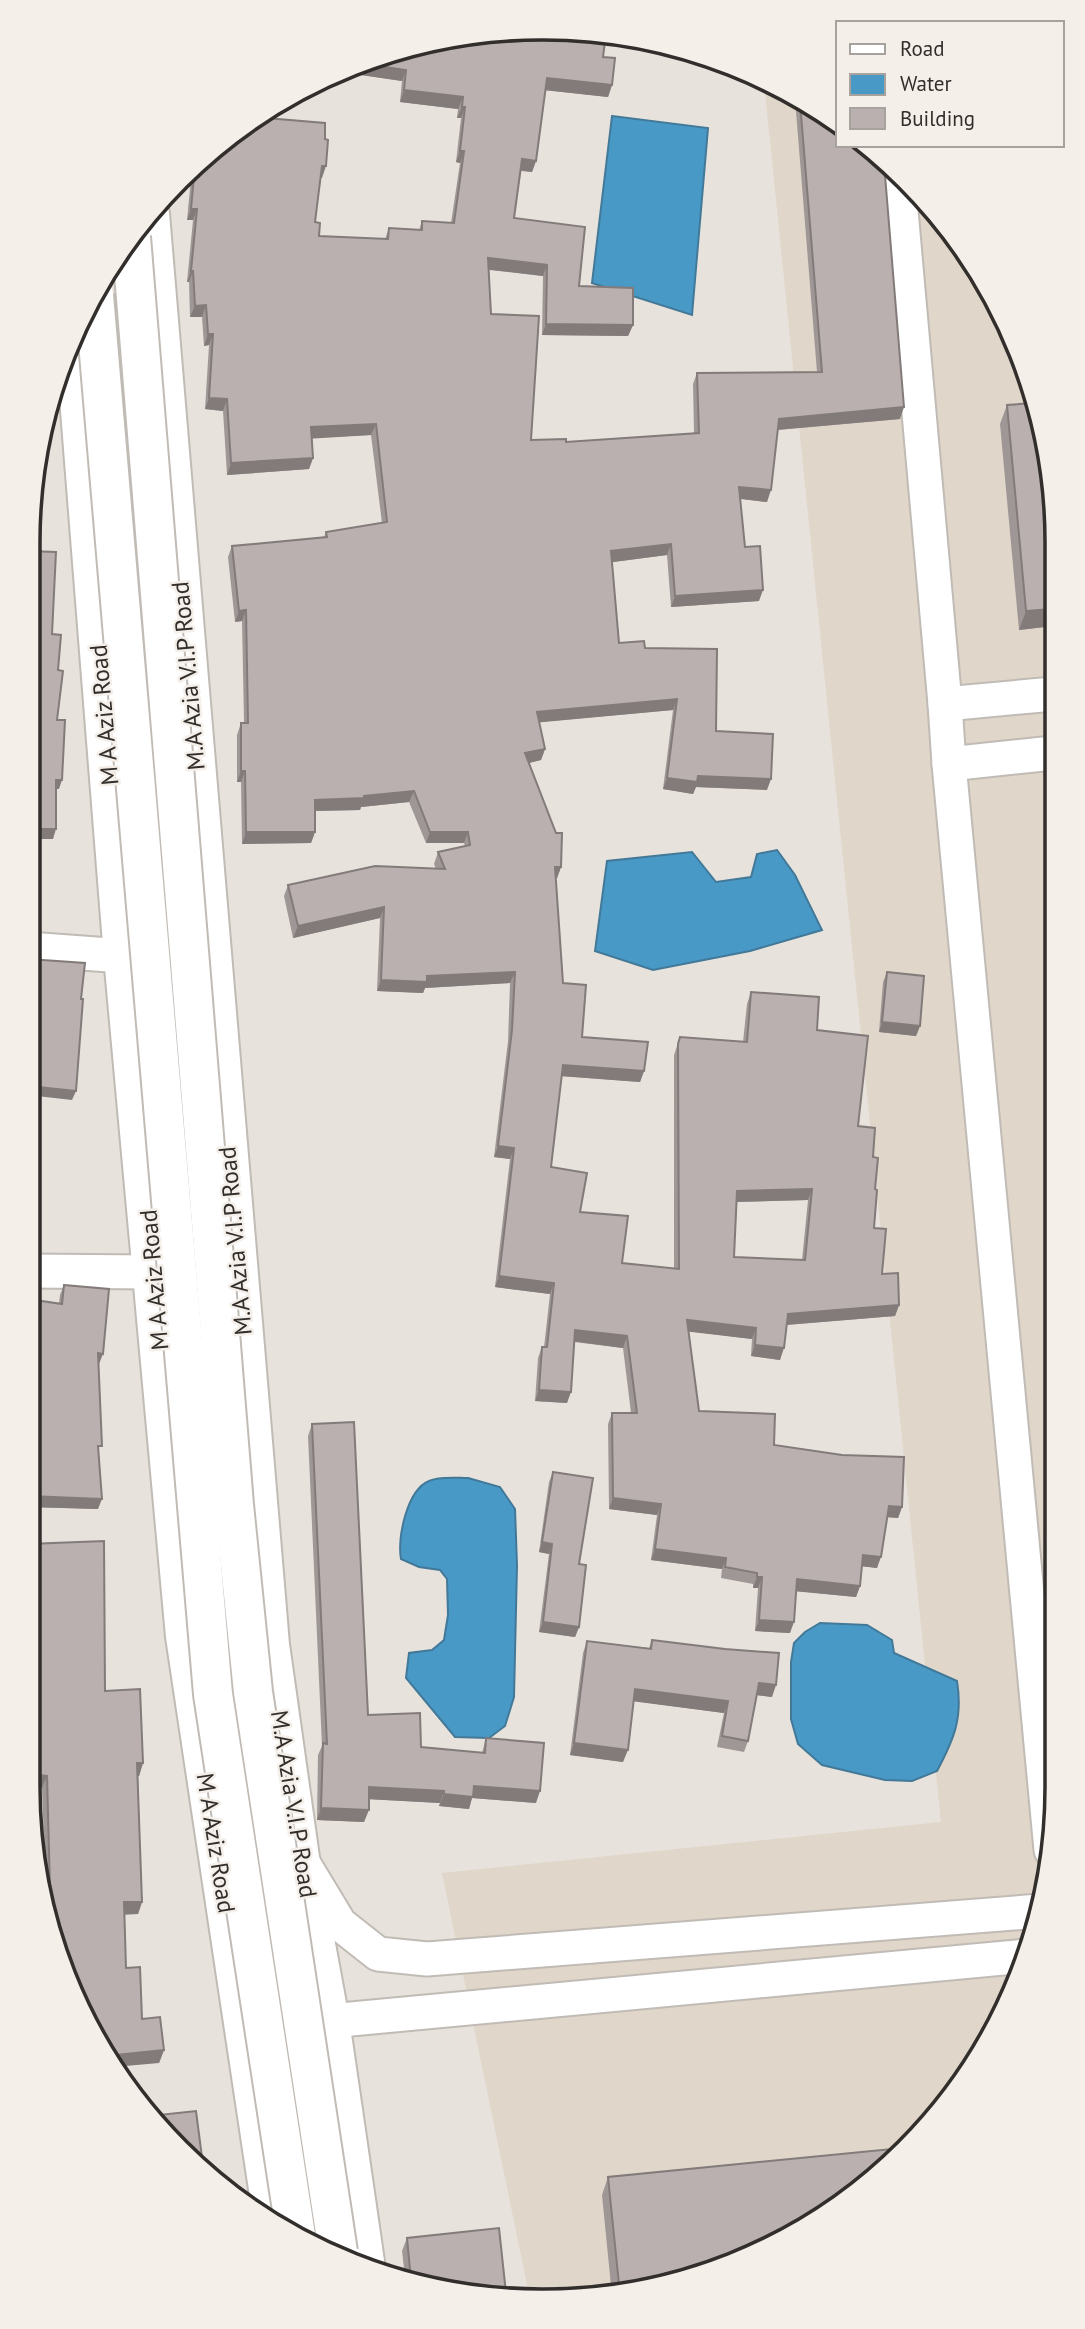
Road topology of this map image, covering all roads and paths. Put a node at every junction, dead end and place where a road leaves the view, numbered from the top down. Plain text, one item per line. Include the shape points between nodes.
1 (899, 188) edge
2 (151, 228) edge
3 (132, 253) edge
4 (96, 314) edge
5 (76, 356) edge
6 (1045, 695) edge
7 (945, 704) junction
8 (1045, 754) edge
9 (949, 764) junction
10 (40, 950) edge
11 (123, 956) junction
12 (40, 1272) edge
13 (153, 1272) junction
14 (1045, 1786) edge
15 (300, 1858) junction
16 (1029, 1912) edge
17 (1015, 1957) edge
18 (330, 2021) junction
19 (244, 2032) junction
20 (271, 2209) edge
21 (294, 2223) edge
22 (337, 2245) edge
23 (364, 2256) edge

1 - 7 street
2 - 15 main road, M.A Azia V.I.P Road via 271,1645
3 - 22 main road, bridge via 236,1532 253,1692
4 - 21 main road, bridge via 213,1694
5 - 11 main road, M A Aziz Road
6 - 7 street
7 - 9 street
8 - 9 street
9 - 14 street
10 - 11 street
11 - 13 main road, M A Aziz Road
12 - 13 street
13 - 19 main road, M A Aziz Road via 184,1636
15 - 16 street via 340,1924 378,1954 427,1959
15 - 18 main road, M.A Azia V.I.P Road
17 - 18 street
18 - 19 street
18 - 23 main road, M.A Azia V.I.P Road
19 - 20 main road, M A Aziz Road

